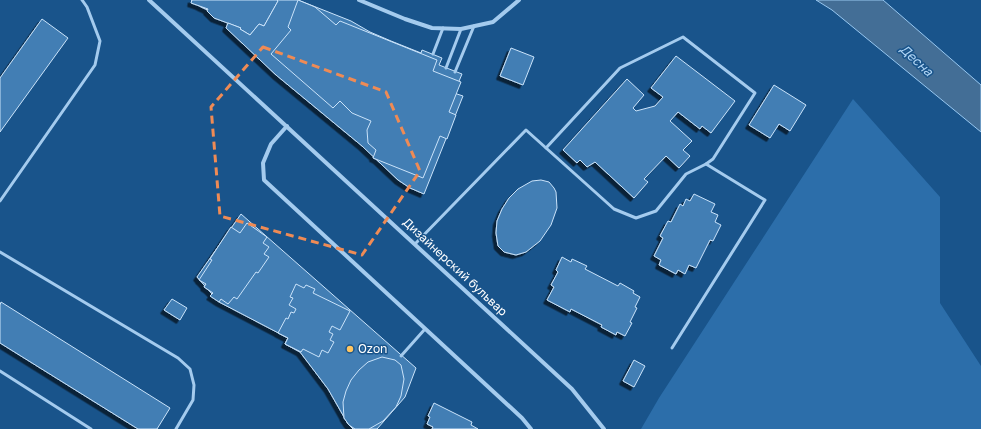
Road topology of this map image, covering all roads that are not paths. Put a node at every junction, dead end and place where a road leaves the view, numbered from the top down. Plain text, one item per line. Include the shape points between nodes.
1 (82, 0) edge
2 (149, 0) edge
3 (359, 0) edge
4 (519, 0) edge
5 (474, 26) junction
6 (443, 28) junction
7 (462, 29) junction
8 (433, 54) dead end
9 (446, 68) dead end
10 (455, 72) dead end
11 (287, 126) junction
12 (546, 148) junction
13 (706, 164) junction
14 (0, 201) edge
15 (416, 244) junction
16 (0, 252) edge
17 (425, 329) junction
18 (672, 348) dead end
19 (402, 356) dead end
20 (0, 371) edge
21 (91, 429) edge
22 (176, 429) edge
23 (531, 429) edge
24 (604, 429) edge

1 - 14 lane via 100,41 95,65
2 - 11 street, Дизайнерский бульвар
3 - 6 street via 405,19 432,28
4 - 5 street via 493,22
5 - 7 street
5 - 10 lane
6 - 7 street
6 - 8 lane
7 - 9 lane
11 - 15 street, Дизайнерский бульвар
11 - 17 street via 271,144 263,163 264,180
12 - 13 lane via 614,209 636,218 656,211 686,174
12 - 13 lane via 620,68 682,37 755,93 713,159
12 - 15 lane via 526,130
13 - 18 lane via 765,200
15 - 24 street, Дизайнерский бульвар via 572,389
16 - 22 lane via 178,358 190,370 194,385 193,400
17 - 19 lane
17 - 23 street
20 - 21 lane

